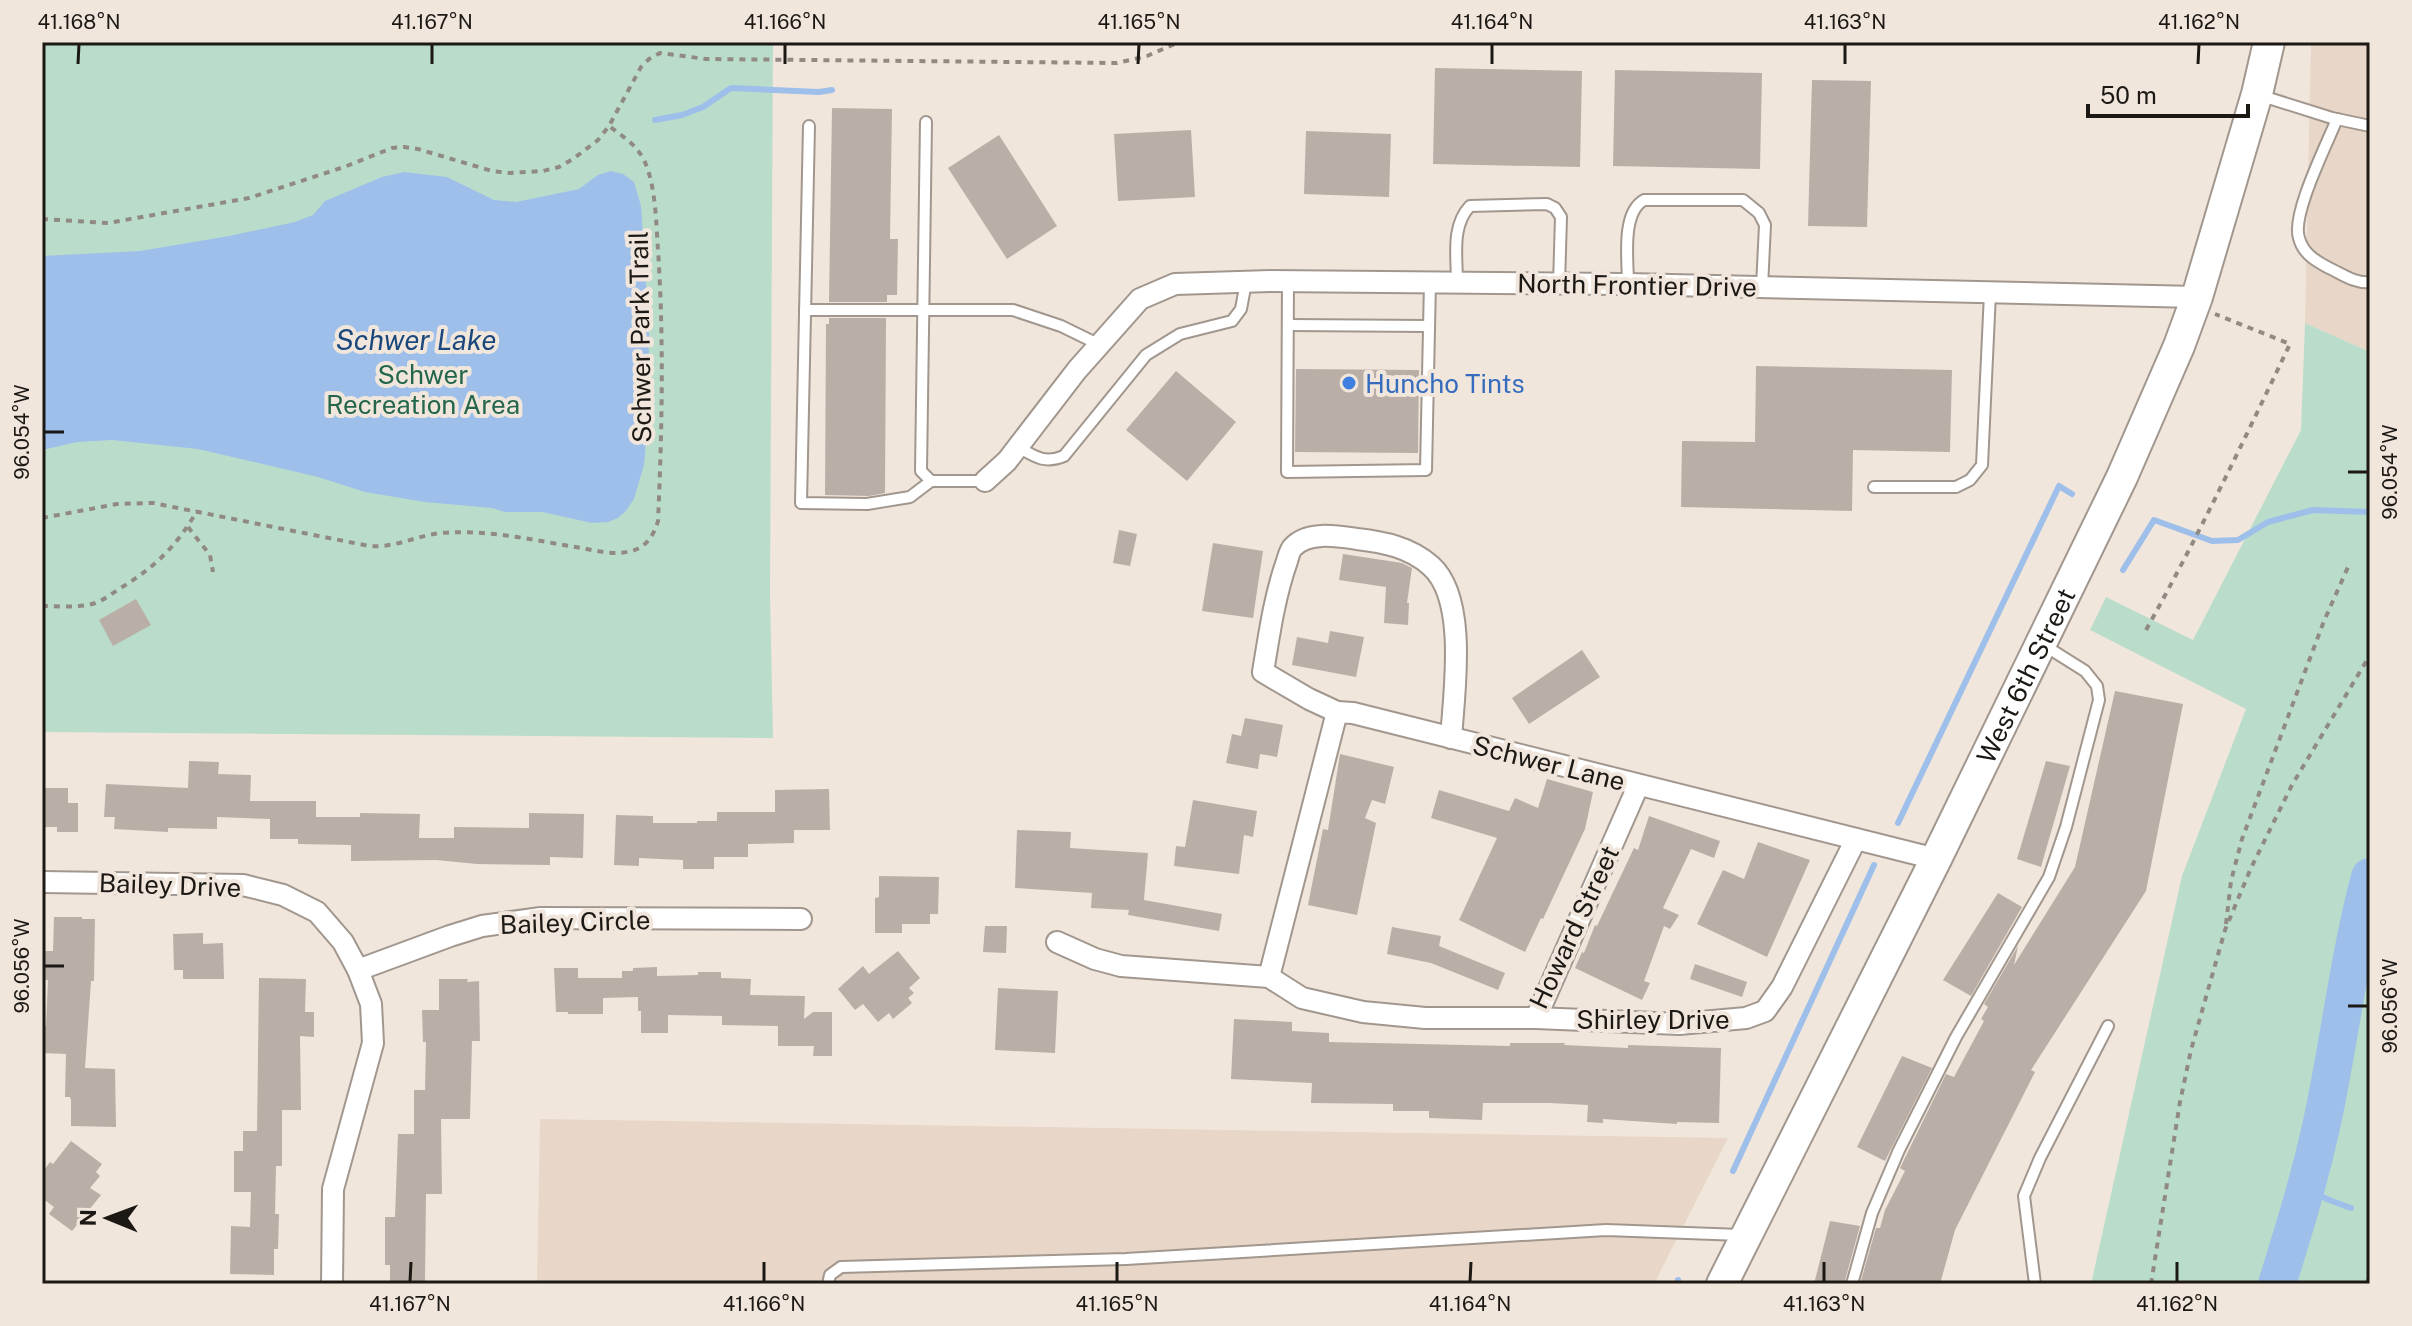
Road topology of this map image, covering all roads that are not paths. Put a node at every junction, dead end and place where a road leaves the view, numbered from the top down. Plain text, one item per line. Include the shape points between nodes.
1 (2269, 42) edge
2 (2257, 94) junction
3 (2337, 119) junction
4 (926, 122) dead end
5 (809, 126) dead end
6 (2370, 126) edge
7 (1288, 281) junction
8 (1246, 282) junction
9 (1430, 282) junction
10 (2370, 282) edge
11 (1457, 283) junction
12 (1559, 284) junction
13 (1628, 284) junction
14 (1762, 287) junction
15 (1990, 293) junction
16 (2196, 302) junction
17 (805, 310) junction
18 (923, 310) junction
19 (1288, 325) junction
20 (1429, 326) junction
21 (1100, 345) junction
22 (1018, 447) junction
23 (931, 481) junction
24 (985, 481) joint
25 (1874, 487) dead end
26 (2041, 643) junction
27 (1337, 712) junction
28 (1451, 738) junction
29 (1638, 786) junction
30 (1856, 839) junction
31 (1936, 859) junction
32 (42, 882) edge
33 (801, 919) dead end
34 (1057, 942) dead end
35 (358, 970) junction
36 (1269, 977) junction
37 (1536, 1018) junction
38 (2108, 1026) dead end
39 (1747, 1235) junction
40 (332, 1284) edge
41 (828, 1284) edge
42 (1722, 1284) edge
43 (1852, 1284) edge
44 (2035, 1284) edge

1 - 2 main road, West 6th Street
2 - 3 lane
2 - 16 main road, West 6th Street
3 - 6 lane
3 - 10 lane via 2302,206 2297,234 2312,259 2351,279
4 - 18 lane
5 - 17 lane
7 - 8 street, North Frontier Drive
7 - 9 street, North Frontier Drive
7 - 19 lane
8 - 21 street, North Frontier Drive via 1175,284 1140,299
8 - 22 lane via 1241,309 1232,321 1180,334 1146,355 1064,456 1040,460
9 - 11 street, North Frontier Drive
9 - 20 lane
11 - 12 street, North Frontier Drive
11 - 12 lane via 1457,227 1470,206 1547,204 1561,217
12 - 13 street, North Frontier Drive
13 - 14 street, North Frontier Drive
13 - 14 lane via 1629,217 1635,205 1644,200 1743,200 1765,225
14 - 15 street, North Frontier Drive
15 - 16 street, North Frontier Drive
15 - 25 lane via 1982,465 1956,487
16 - 26 main road, West 6th Street via 2122,477
17 - 18 lane
17 - 23 lane via 801,503 867,504 910,497
18 - 21 lane via 1013,310
18 - 23 lane via 921,471
19 - 20 lane
19 - 20 lane via 1287,472 1426,470
21 - 22 street, North Frontier Drive
22 - 24 street, North Frontier Drive
23 - 24 lane
26 - 31 main road, West 6th Street
26 - 43 lane via 2085,671 2097,686 2099,700 2066,827 2049,877 1956,1037 1899,1150 1872,1213
27 - 28 street
27 - 28 street, Schwer Lane via 1263,672 1278,589 1292,548 1307,537 1377,541 1409,550 1433,567 1445,586 1454,623
27 - 36 street
28 - 29 street, Schwer Lane
29 - 30 street, Schwer Lane
29 - 37 street, Howard Street
30 - 31 street, Schwer Lane
30 - 37 street, Shirley Drive via 1765,1011 1746,1018 1679,1024
31 - 39 main road, West 6th Street
32 - 35 street, Bailey Drive via 230,884 283,895 317,912
33 - 35 street, Bailey Circle via 541,918 482,926
34 - 36 street, Howard Street via 1121,966
35 - 40 street, Bailey Drive via 371,1004 373,1043 333,1189
36 - 37 street, Howard Street via 1302,998 1363,1012
38 - 44 lane via 2024,1196
39 - 41 lane via 1606,1230 1126,1259 841,1267
39 - 42 main road, West 6th Street

